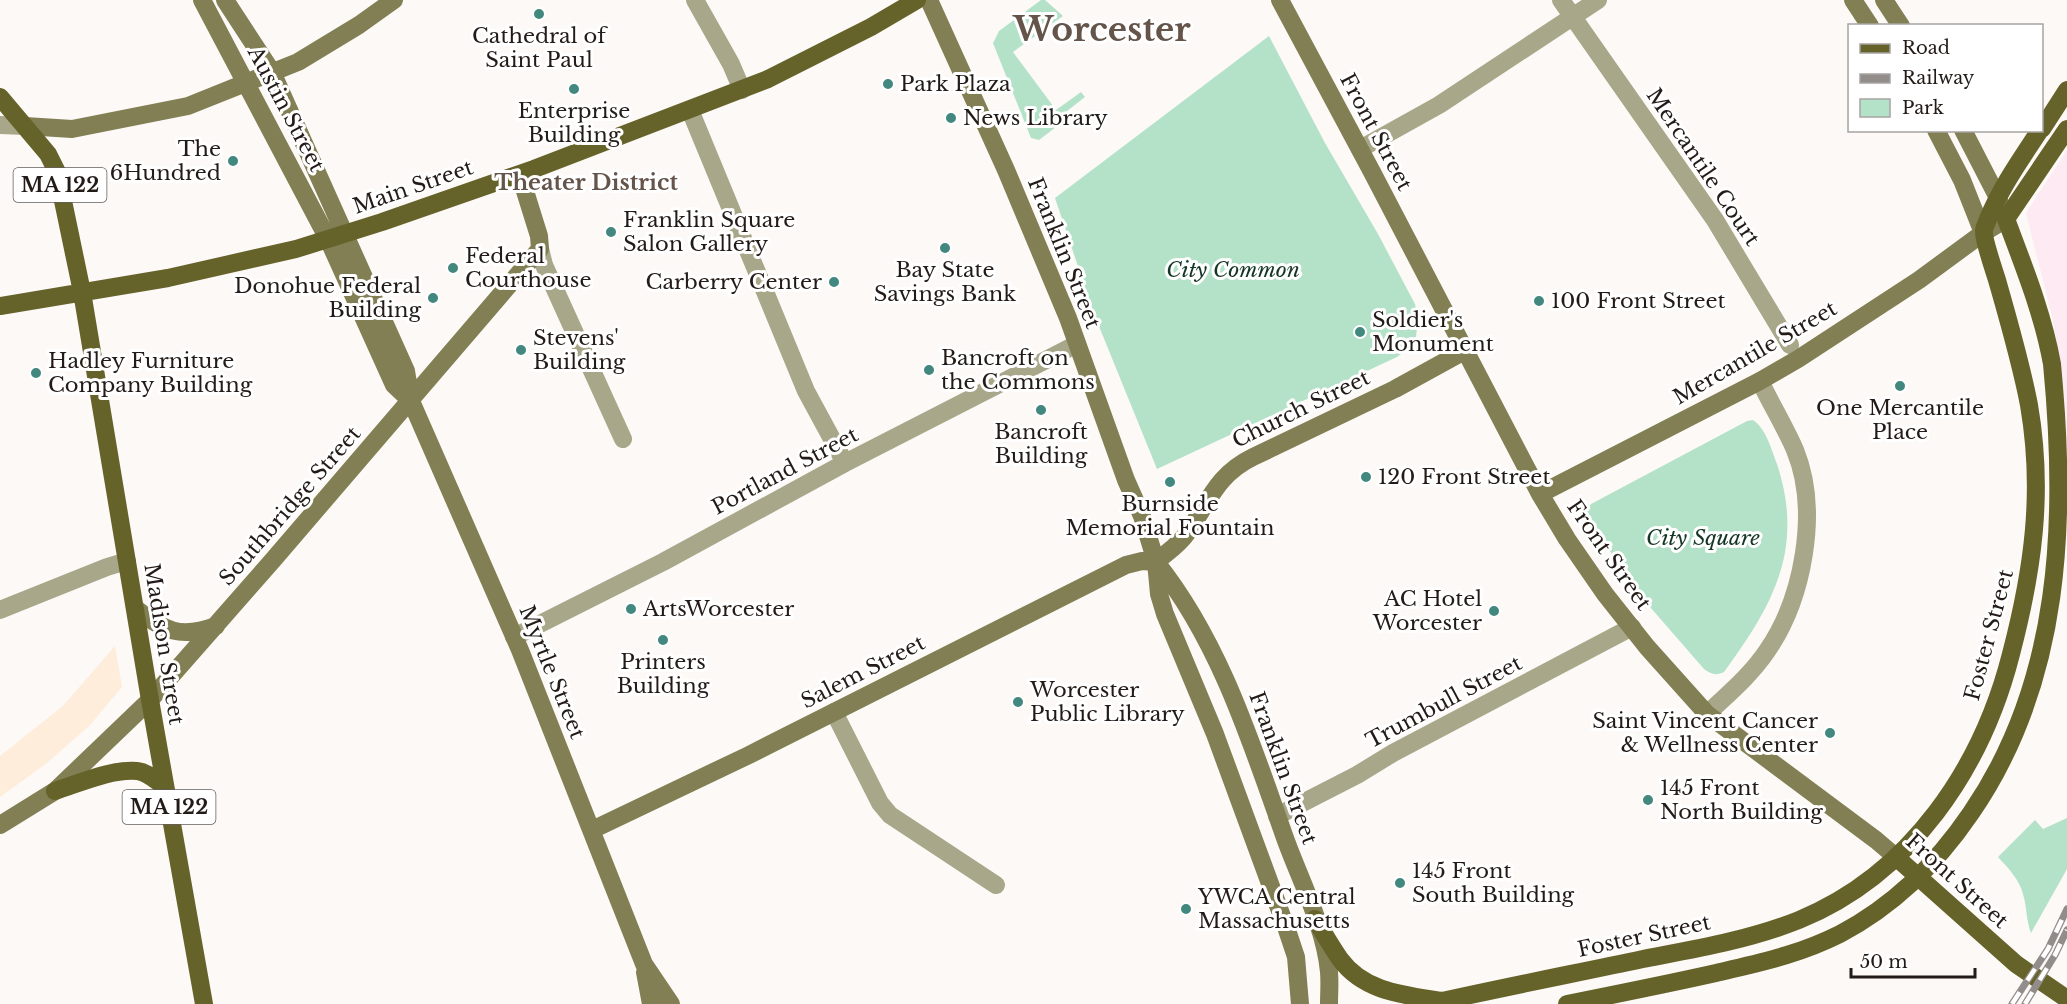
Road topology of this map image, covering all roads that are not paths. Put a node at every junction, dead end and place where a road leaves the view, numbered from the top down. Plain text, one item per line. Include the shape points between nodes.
1 (202, 0) edge
2 (225, 0) edge
3 (394, 0) edge
4 (695, 0) edge
5 (917, 0) edge
6 (929, 0) edge
7 (1280, 0) edge
8 (1561, 0) edge
9 (1598, 0) edge
10 (1853, 0) edge
11 (1884, 0) edge
12 (1574, 17) junction
13 (1869, 24) edge
14 (1900, 24) edge
15 (272, 72) junction
16 (247, 83) junction
17 (742, 90) junction
18 (2067, 90) edge
19 (0, 97) edge
20 (690, 110) junction
21 (0, 125) edge
22 (25, 126) junction
23 (2043, 127) edge
24 (2067, 129) edge
25 (1937, 132) edge
26 (1964, 132) edge
27 (2040, 132) edge
28 (1360, 149) junction
29 (520, 175) junction
30 (1997, 196) junction
31 (2006, 219) junction
32 (1983, 233) junction
33 (336, 236) junction
34 (540, 249) junction
35 (82, 291) junction
36 (0, 306) edge
37 (1077, 344) junction
38 (1791, 345) dead end
39 (1466, 351) junction
40 (1760, 381) junction
41 (411, 401) junction
42 (623, 439) dead end
43 (845, 463) junction
44 (1540, 494) junction
45 (2066, 525) edge
46 (127, 561) junction
47 (1156, 562) junction
48 (136, 609) junction
49 (0, 610) edge
50 (216, 626) junction
51 (1632, 627) junction
52 (514, 637) junction
53 (150, 700) junction
54 (834, 712) junction
55 (1707, 714) junction
56 (165, 787) junction
57 (55, 791) junction
58 (1277, 816) junction
59 (0, 825) edge
60 (592, 830) junction
61 (1897, 858) junction
62 (1919, 878) junction
63 (996, 885) dead end
64 (1315, 919) junction
65 (644, 964) junction
66 (2067, 999) edge
67 (1435, 1003) edge
68 (204, 1004) edge
69 (651, 1004) edge
70 (671, 1004) edge
71 (1300, 1004) edge
72 (1329, 1004) edge
73 (1567, 1004) edge

1 - 16 main road, Austin Street
2 - 15 main road, Austin Street
3 - 15 main road via 298,62
4 - 17 street
5 - 17 main road, Main Street
6 - 37 main road, Franklin Street via 1022,207
7 - 28 main road, Front Street
8 - 12 street, Mercantile Court
9 - 12 street
10 - 13 main road
11 - 14 main road
12 - 28 street via 1439,105
12 - 38 street, Mercantile Court via 1715,220
15 - 16 main road
15 - 33 main road, Austin Street
16 - 22 main road via 188,106 124,119 72,129
16 - 33 main road, Austin Street
17 - 20 main road, Main Street
18 - 23 main road
19 - 22 main road, MA 122
20 - 29 main road, Main Street
20 - 43 street via 806,391
21 - 22 street
22 - 35 main road, MA 122 via 57,172
24 - 31 main road
25 - 32 main road, Foster Street
26 - 30 main road
27 - 30 main road
28 - 39 main road, Front Street
29 - 33 main road, Main Street
29 - 34 main road
30 - 31 main road
30 - 32 main road
31 - 32 main road, Mercantile Street
31 - 45 main road via 2028,276 2052,363 2060,419
32 - 40 main road, Mercantile Street
32 - 61 main road, Foster Street via 2029,408 2036,489 2031,561 2008,667 1982,740 1945,803
33 - 35 main road, Main Street via 168,278
33 - 41 main road, Myrtle Street via 394,385
34 - 41 main road, Southbridge Street
34 - 42 street
35 - 36 main road, Main Street
35 - 46 main road, Madison Street / MA 122
37 - 43 street, Portland Street
37 - 47 main road, Franklin Street
39 - 44 main road, Front Street
39 - 47 main road, Church Street via 1232,468 1215,487 1187,533
40 - 44 main road, Mercantile Street
40 - 55 street via 1795,451 1806,496 1806,536 1786,614 1768,650 1745,679
41 - 50 main road, Southbridge Street
41 - 52 main road, Myrtle Street
43 - 52 street, Portland Street
44 - 51 main road, Front Street via 1605,594
45 - 62 main road via 2048,641 2017,734 1983,796
46 - 48 main road, Madison Street / MA 122
46 - 49 street
47 - 54 main road, Salem Street via 1126,565
47 - 58 main road, Franklin Street via 1189,608 1220,667
47 - 71 main road, Franklin Street via 1165,614 1215,734 1296,957
48 - 50 main road via 177,633
48 - 53 main road, Madison Street / MA 122
50 - 53 main road, Southbridge Street
51 - 55 main road, Front Street
51 - 58 street, Trumbull Street
52 - 60 main road, Myrtle Street
53 - 56 main road, Madison Street / MA 122
53 - 57 main road, Southbridge Street
54 - 60 main road, Salem Street
54 - 63 street via 880,803 890,815
55 - 61 main road, Front Street
56 - 57 main road via 137,771 110,774
56 - 68 main road, Madison Street / MA 122
57 - 59 main road, Southbridge Street
58 - 64 main road, Franklin Street
60 - 65 main road, Myrtle Street
61 - 62 main road, Front Street
61 - 67 main road, Foster Street via 1848,895 1769,931
62 - 66 main road, Front Street via 2016,964
62 - 73 main road via 1842,933 1792,955
64 - 67 main road via 1340,959 1364,981
64 - 72 main road, Franklin Street via 1329,971
65 - 69 main road, Myrtle Street
65 - 70 main road, Myrtle Street

